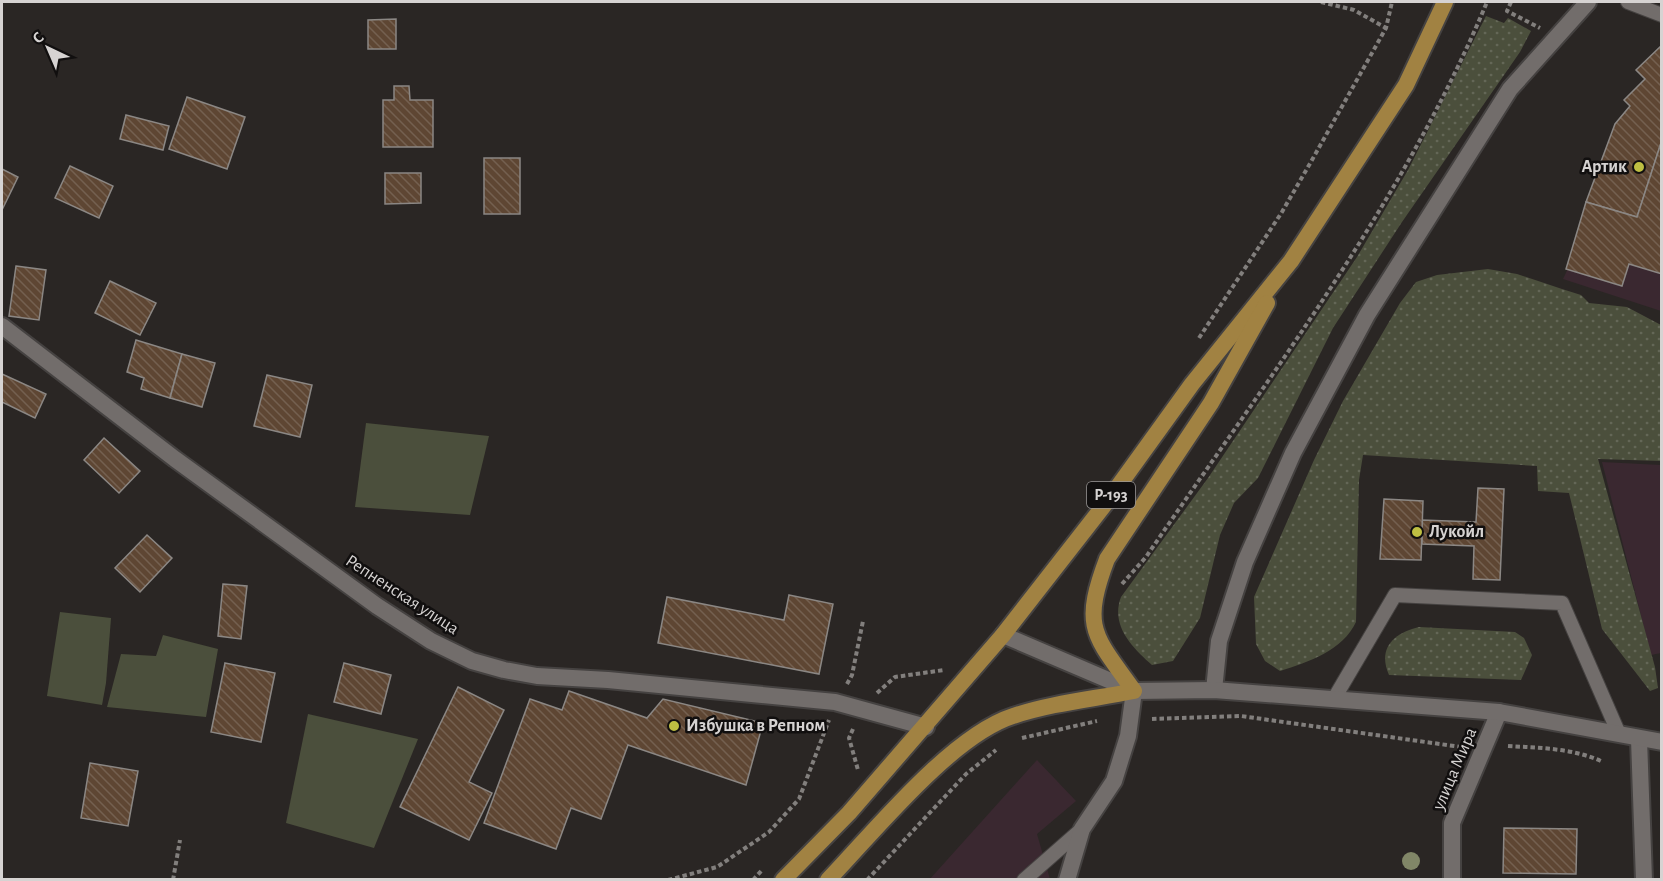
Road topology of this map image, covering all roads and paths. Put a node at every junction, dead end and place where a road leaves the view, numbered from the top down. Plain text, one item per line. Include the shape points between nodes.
1 (1321, 2) edge
2 (1392, 2) edge
3 (1445, 2) edge
4 (1487, 2) edge
5 (1511, 2) edge
6 (1588, 2) edge
7 (1628, 2) edge
8 (1662, 15) edge
9 (1386, 28) junction
10 (1557, 36) junction
11 (1291, 261) junction
12 (2, 326) edge
13 (1194, 345) dead end
14 (1118, 588) dead end
15 (863, 621) dead end
16 (1003, 635) junction
17 (953, 666) dead end
18 (1214, 690) junction
19 (1134, 691) junction
20 (1335, 697) junction
21 (835, 702) junction
22 (862, 710) junction
23 (1499, 712) junction
24 (1106, 718) dead end
25 (1152, 719) dead end
26 (926, 727) junction
27 (1619, 734) junction
28 (1016, 739) dead end
29 (1639, 739) junction
30 (1662, 742) edge
31 (1006, 745) dead end
32 (1486, 747) junction
33 (1603, 762) dead end
34 (858, 776) dead end
35 (1082, 829) junction
36 (180, 840) dead end
37 (769, 864) dead end
38 (173, 879) edge
39 (668, 879) edge
40 (753, 879) edge
41 (783, 879) edge
42 (828, 879) edge
43 (867, 879) edge
44 (1024, 879) edge
45 (1067, 879) edge
46 (1452, 879) edge
47 (1644, 879) edge

1 - 9 path via 1354,10
2 - 9 path
3 - 11 highway, Р-193 via 1406,85
4 - 14 path via 1399,180 1273,373 1146,556
5 - 10 path via 1507,11
6 - 10 street
7 - 8 lane
9 - 13 path via 1282,212
10 - 18 street via 1510,89 1469,152 1367,315 1293,453 1245,562 1219,641
11 - 16 highway, Р-193 via 1192,384
11 - 19 highway via 1211,403 1107,559 1097,586 1092,608 1094,625 1102,646
12 - 21 street, Репненская улица via 377,606 431,641 472,661 537,676
15 - 21 path via 852,675
16 - 19 street
16 - 26 highway, Р-193
17 - 22 path via 895,677
18 - 19 street
18 - 20 street
19 - 35 street via 1128,736 1114,782
19 - 42 highway via 1012,716 977,734 905,798
20 - 23 street
20 - 27 lane via 1395,595 1562,603
21 - 22 street, Репненская улица
21 - 39 path via 799,799 769,832 717,867
22 - 26 street, Репненская улица
22 - 34 path via 849,738
23 - 27 street
23 - 32 street, улица Мира
24 - 28 path
25 - 32 path via 1241,716 1459,747
26 - 41 highway, Р-193
27 - 29 street
29 - 30 street
29 - 47 street
31 - 43 path via 966,774
32 - 33 path via 1558,749
32 - 46 street, улица Мира via 1452,823
35 - 44 lane
35 - 45 street
36 - 38 path
37 - 40 path

